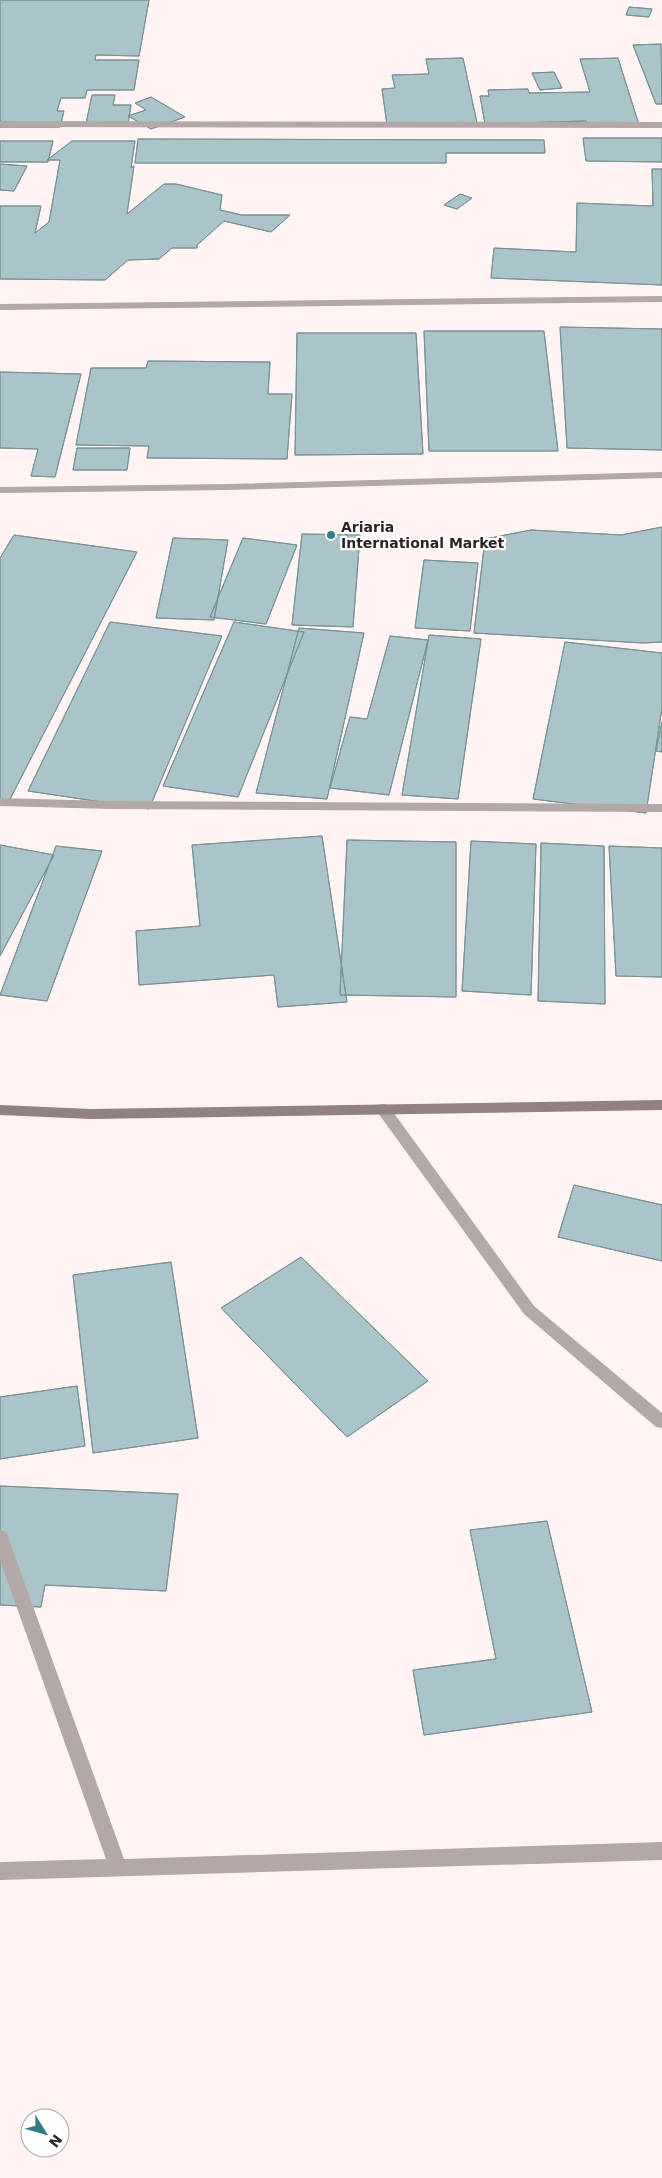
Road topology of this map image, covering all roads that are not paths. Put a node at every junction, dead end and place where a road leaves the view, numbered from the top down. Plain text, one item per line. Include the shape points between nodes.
1 (0, 124) edge
2 (662, 124) edge
3 (662, 299) edge
4 (0, 306) edge
5 (662, 475) edge
6 (0, 490) edge
7 (0, 802) edge
8 (662, 808) edge
9 (662, 1105) edge
10 (383, 1109) junction
11 (0, 1110) edge
12 (662, 1422) edge
13 (0, 1537) edge
14 (662, 1851) edge
15 (118, 1867) junction
16 (0, 1871) edge

1 - 2 street
3 - 4 street
5 - 6 street
7 - 8 street
9 - 10 main road
10 - 11 main road via 91,1114
10 - 12 street via 528,1310
13 - 15 street
14 - 15 street
15 - 16 street

